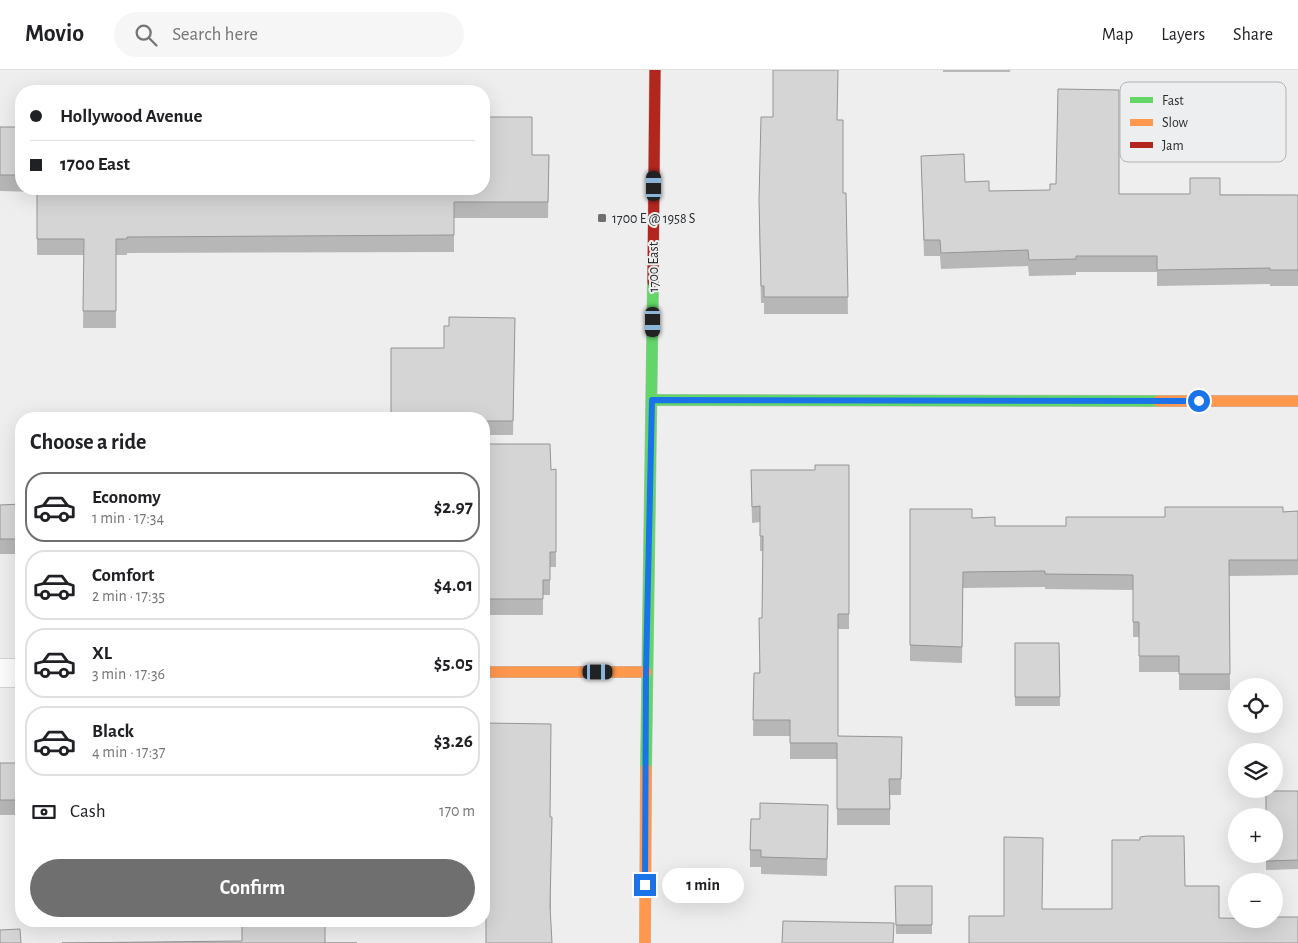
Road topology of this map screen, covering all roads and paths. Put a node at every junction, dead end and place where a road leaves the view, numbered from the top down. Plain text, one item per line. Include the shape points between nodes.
1 (655, 70) edge
2 (652, 400) junction
3 (1298, 401) edge
4 (490, 672) edge
5 (646, 672) junction
6 (0, 673) edge
7 (15, 673) edge
8 (645, 943) edge

1 - 2 street, 1700 East
2 - 3 street
2 - 5 street, 1700 East
4 - 5 street
5 - 8 street, 1700 East
6 - 7 street

